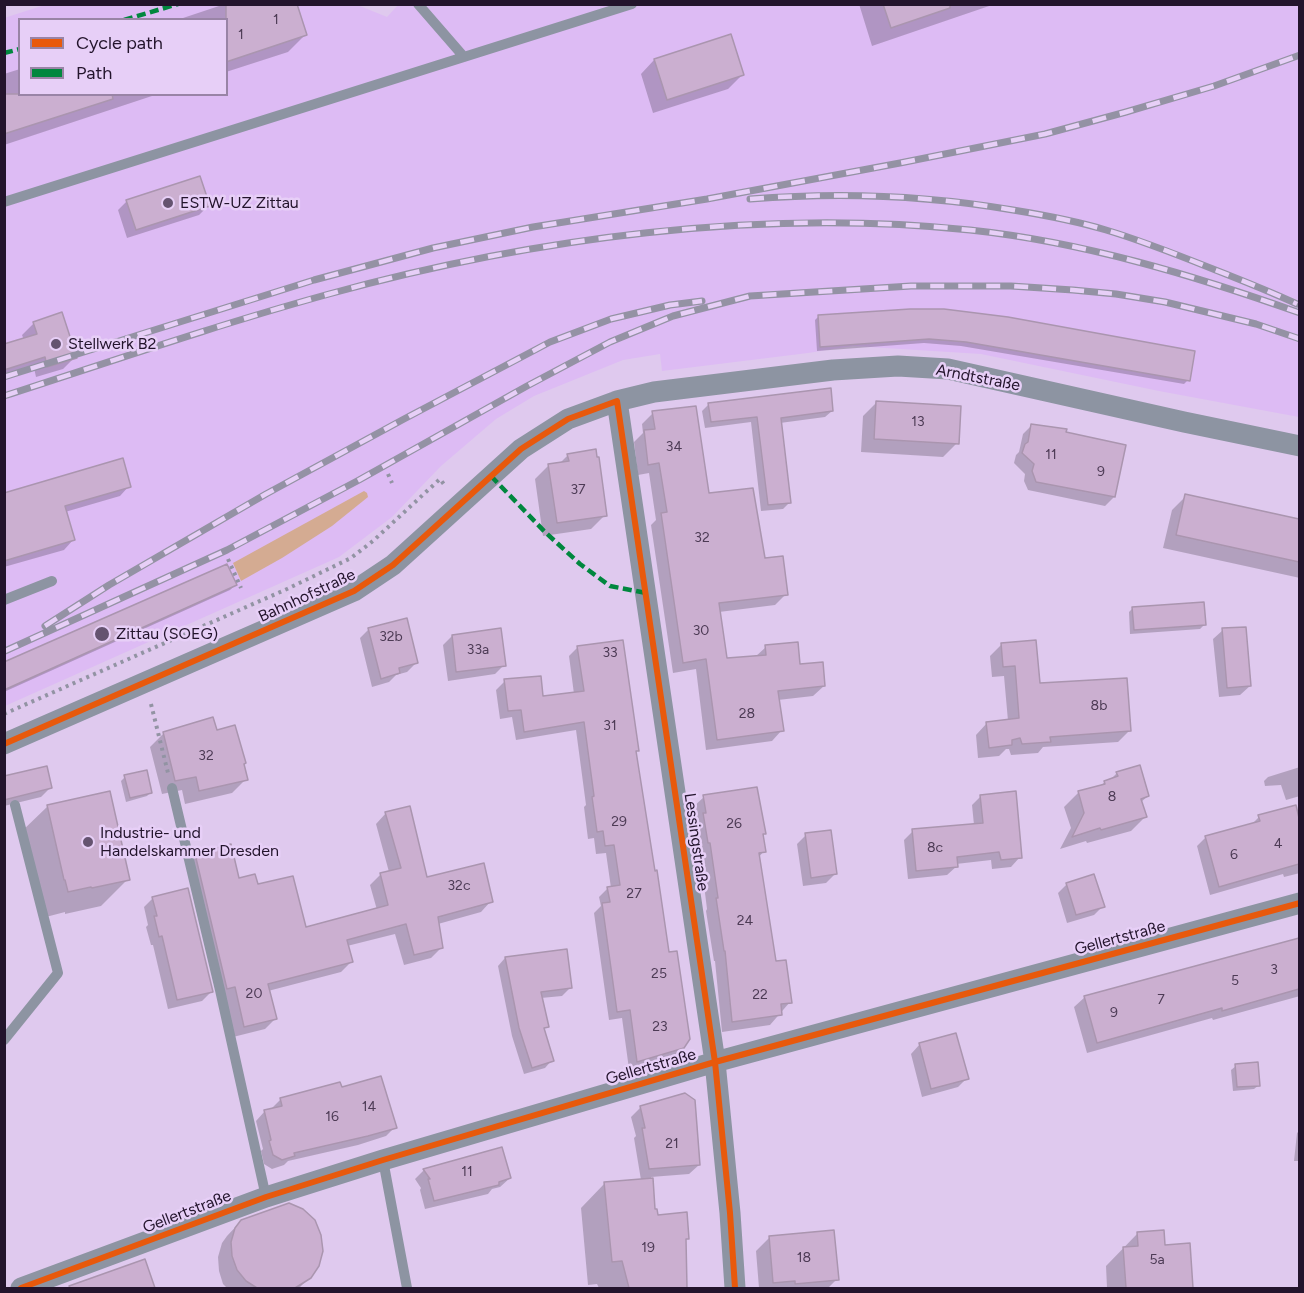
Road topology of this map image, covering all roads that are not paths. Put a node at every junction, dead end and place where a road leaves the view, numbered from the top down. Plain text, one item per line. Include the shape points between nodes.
1 (418, 4) edge
2 (632, 4) edge
3 (604, 9) edge
4 (464, 57) junction
5 (4, 202) edge
6 (617, 401) junction
7 (1299, 446) edge
8 (52, 581) dead end
9 (4, 600) edge
10 (4, 744) edge
11 (172, 788) road end
12 (15, 805) dead end
13 (1299, 903) edge
14 (4, 1040) edge
15 (715, 1062) junction
16 (383, 1160) junction
17 (266, 1197) junction
18 (21, 1288) edge
19 (407, 1288) edge
20 (735, 1288) edge

1 - 4 lane
2 - 3 lane
3 - 4 lane
4 - 5 lane
6 - 7 street, Arndtstraße via 654,392 833,370 898,366 948,369
6 - 10 street, Bahnhofstraße via 568,419 521,448 393,565 354,591
6 - 15 street, Lessingstraße
8 - 9 lane
11 - 17 lane
12 - 14 lane via 58,973
13 - 15 street, Gellertstraße
15 - 16 street, Gellertstraße
15 - 20 street, Lessingstraße
16 - 17 street, Gellertstraße
16 - 19 lane
17 - 18 street, Gellertstraße

